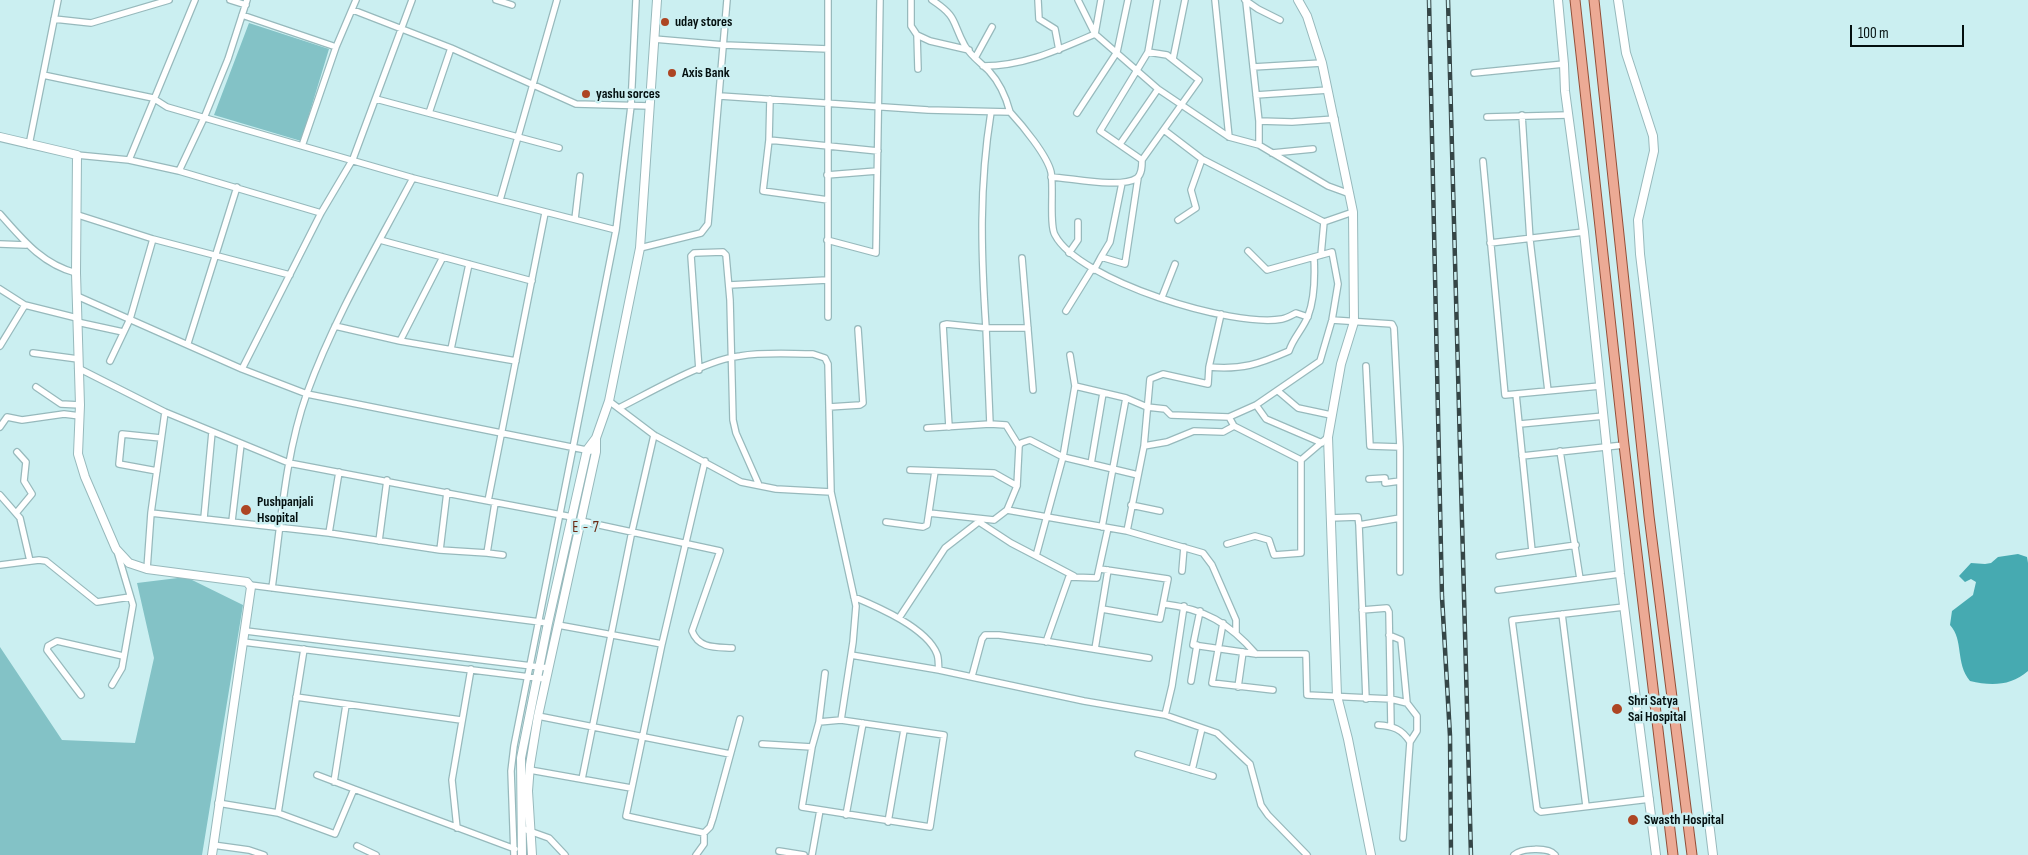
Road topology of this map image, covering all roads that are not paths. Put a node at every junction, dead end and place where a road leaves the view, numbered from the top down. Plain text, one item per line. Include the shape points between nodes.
1 (58, 0) edge
2 (169, 0) edge
3 (195, 0) edge
4 (230, 0) edge
5 (356, 0) edge
6 (412, 0) edge
7 (496, 0) edge
8 (557, 0) edge
9 (636, 0) edge
10 (657, 0) edge
11 (727, 0) edge
12 (828, 0) edge
13 (880, 0) edge
14 (911, 0) edge
15 (932, 0) edge
16 (1038, 0) edge
17 (1078, 0) edge
18 (1101, 0) edge
19 (1128, 0) edge
20 (1157, 0) edge
21 (1185, 0) edge
22 (1215, 0) edge
23 (1298, 0) edge
24 (1558, 0) edge
25 (1575, 0) edge
26 (1594, 0) edge
27 (1618, 0) edge
28 (1245, 1) edge
29 (247, 3) edge
30 (512, 5) dead end
31 (353, 10) junction
32 (242, 15) junction
33 (54, 19) junction
34 (1280, 20) dead end
35 (992, 27) dead end
36 (402, 28) junction
37 (1094, 34) junction
38 (917, 35) junction
39 (654, 39) junction
40 (724, 45) junction
41 (336, 48) junction
42 (451, 48) junction
43 (828, 49) junction
44 (969, 50) junction
45 (1059, 50) junction
46 (1117, 52) junction
47 (1148, 52) junction
48 (975, 58) junction
49 (1173, 59) junction
50 (1322, 63) junction
51 (1564, 64) junction
52 (983, 66) junction
53 (1253, 67) junction
54 (918, 69) dead end
55 (1137, 72) junction
56 (1474, 74) dead end
57 (43, 76) junction
58 (532, 85) junction
59 (1158, 89) junction
60 (1328, 90) junction
61 (1256, 95) junction
62 (720, 96) junction
63 (153, 98) junction
64 (376, 99) junction
65 (770, 99) junction
66 (828, 102) junction
67 (1181, 105) junction
68 (631, 106) junction
69 (650, 106) junction
70 (879, 106) junction
71 (991, 112) junction
72 (1010, 112) junction
73 (429, 113) junction
74 (1077, 113) dead end
75 (1522, 115) junction
76 (1568, 115) junction
77 (1487, 117) dead end
78 (204, 118) junction
79 (1335, 119) junction
80 (1259, 121) junction
81 (1164, 130) junction
82 (0, 137) edge
83 (518, 137) junction
84 (1229, 138) junction
85 (769, 140) junction
86 (29, 144) junction
87 (1120, 144) junction
88 (302, 146) junction
89 (1259, 146) junction
90 (826, 147) junction
91 (560, 148) dead end
92 (1313, 149) dead end
93 (878, 151) junction
94 (1272, 153) junction
95 (76, 155) junction
96 (353, 159) junction
97 (1202, 159) junction
98 (129, 160) junction
99 (1142, 160) junction
100 (1482, 161) dead end
101 (179, 171) junction
102 (877, 172) junction
103 (580, 176) dead end
104 (827, 176) junction
105 (1051, 177) junction
106 (412, 178) junction
107 (1138, 178) junction
108 (1122, 183) junction
109 (237, 187) junction
110 (1350, 194) junction
111 (500, 200) junction
112 (828, 200) junction
113 (1353, 212) junction
114 (321, 213) junction
115 (545, 213) junction
116 (0, 214) edge
117 (78, 214) junction
118 (575, 219) junction
119 (1178, 220) dead end
120 (1078, 222) dead end
121 (1324, 222) junction
122 (616, 230) junction
123 (1584, 232) junction
124 (153, 239) junction
125 (380, 240) junction
126 (827, 240) junction
127 (1530, 240) junction
128 (1490, 243) junction
129 (0, 244) edge
130 (26, 245) junction
131 (640, 248) junction
132 (1248, 251) dead end
133 (1070, 253) junction
134 (1321, 256) junction
135 (215, 257) junction
136 (443, 257) junction
137 (1101, 257) junction
138 (1022, 258) dead end
139 (1314, 258) junction
140 (469, 264) junction
141 (1175, 264) dead end
142 (1093, 269) junction
143 (76, 273) junction
144 (290, 275) junction
145 (827, 280) junction
146 (532, 281) junction
147 (729, 284) junction
148 (0, 289) edge
149 (76, 296) junction
150 (1162, 297) junction
151 (25, 305) junction
152 (1066, 311) dead end
153 (1221, 314) junction
154 (1308, 316) junction
155 (828, 317) dead end
156 (130, 319) junction
157 (77, 320) junction
158 (1332, 320) junction
159 (1354, 322) junction
160 (335, 326) junction
161 (986, 328) junction
162 (1028, 328) junction
163 (858, 329) dead end
164 (123, 332) junction
165 (400, 341) junction
166 (188, 343) junction
167 (0, 346) edge
168 (451, 349) junction
169 (33, 353) dead end
170 (1070, 355) dead end
171 (731, 358) junction
172 (78, 359) junction
173 (110, 361) dead end
174 (516, 361) junction
175 (1366, 366) dead end
176 (1209, 367) junction
177 (78, 368) junction
178 (242, 369) junction
179 (699, 370) junction
180 (1075, 386) junction
181 (1600, 386) junction
182 (36, 387) dead end
183 (1033, 390) dead end
184 (1278, 391) junction
185 (1548, 391) junction
186 (1103, 393) junction
187 (307, 394) junction
188 (1516, 394) junction
189 (1126, 398) junction
190 (609, 401) junction
191 (80, 405) junction
192 (1256, 405) junction
193 (830, 407) junction
194 (1147, 407) junction
195 (619, 408) junction
196 (165, 412) junction
197 (1331, 415) junction
198 (80, 416) junction
199 (1604, 416) junction
200 (1228, 417) junction
201 (990, 424) junction
202 (1520, 424) junction
203 (0, 426) edge
204 (1234, 426) junction
205 (949, 427) junction
206 (927, 428) dead end
207 (500, 431) junction
208 (212, 432) junction
209 (654, 435) junction
210 (161, 438) junction
211 (596, 438) junction
212 (1325, 440) junction
213 (241, 444) junction
214 (1607, 445) junction
215 (1624, 445) junction
216 (1019, 446) junction
217 (1144, 446) junction
218 (574, 447) junction
219 (1400, 447) junction
220 (587, 450) junction
221 (17, 452) dead end
222 (596, 452) junction
223 (1560, 452) junction
224 (1522, 456) junction
225 (1063, 457) junction
226 (704, 460) junction
227 (1301, 460) junction
228 (289, 463) junction
229 (1091, 464) junction
230 (910, 470) dead end
231 (157, 471) junction
232 (935, 471) junction
233 (1114, 471) junction
234 (339, 472) junction
235 (1138, 475) junction
236 (1369, 479) dead end
237 (387, 480) junction
238 (1400, 481) junction
239 (759, 485) junction
240 (1017, 486) junction
241 (447, 492) junction
242 (831, 492) junction
243 (0, 495) edge
244 (488, 501) junction
245 (495, 503) junction
246 (1131, 506) junction
247 (1007, 510) junction
248 (1160, 511) dead end
249 (17, 512) junction
250 (151, 513) junction
251 (929, 513) junction
252 (561, 514) junction
253 (572, 517) junction
254 (1048, 517) junction
255 (204, 518) junction
256 (1330, 518) junction
257 (1400, 518) junction
258 (981, 520) junction
259 (232, 521) junction
260 (581, 521) junction
261 (886, 522) dead end
262 (1359, 525) junction
263 (1105, 527) junction
264 (280, 528) junction
265 (632, 531) junction
266 (1127, 531) junction
267 (330, 533) junction
268 (379, 541) junction
269 (685, 542) junction
270 (1227, 544) dead end
271 (1576, 545) junction
272 (1184, 547) junction
273 (116, 549) junction
274 (440, 550) junction
275 (1532, 551) junction
276 (487, 553) junction
277 (503, 555) dead end
278 (1036, 556) junction
279 (1498, 556) dead end
280 (30, 561) junction
281 (0, 565) edge
282 (147, 569) junction
283 (1100, 569) junction
284 (1108, 570) junction
285 (1182, 571) dead end
286 (1400, 572) dead end
287 (1620, 574) junction
288 (1074, 576) junction
289 (1580, 579) junction
290 (250, 585) junction
291 (272, 588) junction
292 (1498, 590) dead end
293 (130, 597) junction
294 (854, 597) junction
295 (1164, 604) junction
296 (1184, 606) junction
297 (1624, 607) junction
298 (1102, 609) junction
299 (1362, 610) junction
300 (1200, 611) junction
301 (1562, 614) junction
302 (900, 618) junction
303 (537, 623) junction
304 (548, 623) junction
305 (1223, 623) junction
306 (558, 625) junction
307 (246, 631) junction
308 (1236, 632) junction
309 (611, 634) junction
310 (1388, 635) junction
311 (243, 642) junction
312 (1046, 642) junction
313 (662, 644) junction
314 (1197, 645) junction
315 (732, 648) dead end
316 (1217, 648) junction
317 (304, 649) junction
318 (1095, 649) junction
319 (1243, 652) junction
320 (1256, 654) junction
321 (851, 655) junction
322 (123, 656) junction
323 (1149, 658) dead end
324 (528, 666) junction
325 (539, 667) junction
326 (548, 668) junction
327 (471, 669) junction
328 (939, 670) junction
329 (824, 674) dead end
330 (526, 676) junction
331 (972, 676) junction
332 (537, 677) junction
333 (546, 679) junction
334 (1191, 681) dead end
335 (112, 685) dead end
336 (1238, 687) junction
337 (1274, 690) dead end
338 (81, 695) dead end
339 (1337, 696) junction
340 (296, 697) junction
341 (1366, 699) junction
342 (1391, 699) junction
343 (1407, 703) junction
344 (346, 705) junction
345 (1165, 715) junction
346 (538, 716) junction
347 (740, 719) dead end
348 (461, 720) junction
349 (841, 720) junction
350 (820, 722) junction
351 (863, 723) junction
352 (1378, 725) dead end
353 (593, 726) junction
354 (1391, 726) junction
355 (1202, 728) junction
356 (904, 730) junction
357 (644, 735) junction
358 (1410, 742) junction
359 (762, 744) dead end
360 (812, 747) junction
361 (730, 754) junction
362 (1138, 754) dead end
363 (530, 770) junction
364 (1192, 770) junction
365 (317, 775) dead end
366 (1213, 776) dead end
367 (582, 779) junction
368 (334, 782) junction
369 (631, 788) junction
370 (354, 789) junction
371 (1650, 799) junction
372 (218, 803) junction
373 (1586, 806) junction
374 (820, 810) junction
375 (278, 813) junction
376 (846, 815) junction
377 (888, 822) junction
378 (457, 828) junction
379 (521, 828) junction
380 (530, 830) junction
381 (704, 833) junction
382 (1403, 838) dead end
383 (213, 845) junction
384 (357, 846) dead end
385 (779, 851) dead end
386 (518, 853) edge
387 (1370, 853) edge
388 (212, 855) edge
389 (264, 855) edge
390 (376, 855) edge
391 (532, 855) edge
392 (565, 855) edge
393 (696, 855) edge
394 (804, 855) edge
395 (812, 855) edge
396 (1307, 855) edge
397 (1514, 855) edge
398 (1555, 855) edge
399 (1656, 855) edge
400 (1673, 855) edge
401 (1692, 855) edge
402 (1713, 855) edge

1 - 33 street
2 - 33 street via 91,23
3 - 63 street
4 - 29 street
5 - 31 street
6 - 36 street
7 - 30 street
8 - 58 street
9 - 68 street
10 - 39 street
11 - 40 street
12 - 43 street
13 - 70 street
14 - 38 street via 911,26
15 - 44 street via 955,19
16 - 45 street via 1039,19 1055,29
17 - 37 street
18 - 37 street
19 - 46 street
20 - 47 street
21 - 49 street
22 - 84 street
23 - 50 street via 1307,16
24 - 51 street
25 - 215 main road
26 - 401 main road via 1649,516
27 - 402 street via 1626,53 1653,136 1654,151 1638,220 1640,254
28 - 34 street
28 - 53 street
29 - 32 street
31 - 36 street
31 - 41 street
32 - 41 street
32 - 78 street
33 - 57 street
35 - 48 street
36 - 42 street
36 - 64 street
37 - 45 street
37 - 46 street
38 - 44 street
38 - 54 street
39 - 40 street
39 - 69 street
40 - 43 street
40 - 62 street
41 - 88 street
42 - 58 street
42 - 73 street
43 - 66 street
44 - 48 street
45 - 52 street via 1018,63
46 - 55 street
46 - 74 street
47 - 49 street
47 - 55 street
48 - 52 street
49 - 67 street via 1199,80
50 - 53 street
50 - 60 street
51 - 56 street
51 - 76 street
52 - 72 street via 1006,95
53 - 61 street
55 - 59 street
55 - 87 street via 1100,131
57 - 63 street
57 - 86 street
58 - 68 street via 576,104
58 - 83 street
59 - 67 street
59 - 87 street
60 - 61 street
60 - 79 street
61 - 80 street
62 - 65 street
62 - 131 street via 706,229
63 - 78 street via 167,107
63 - 98 street
64 - 73 street
64 - 96 street
65 - 66 street
65 - 85 street
66 - 70 street
66 - 90 street
67 - 81 street
67 - 84 street
68 - 69 street
68 - 122 street
69 - 131 street
70 - 71 street
70 - 93 street
71 - 72 street
71 - 161 street via 984,154 980,240
72 - 105 street via 1028,132 1050,169
73 - 83 street
75 - 76 street
75 - 77 street
75 - 127 street
76 - 123 street
78 - 88 street
78 - 101 street
79 - 80 street
79 - 110 street
80 - 89 street
81 - 97 street
81 - 99 street
82 - 86 street
83 - 91 street
83 - 111 street
84 - 89 street
85 - 90 street
85 - 112 street via 763,191
86 - 95 street
87 - 99 street
88 - 96 street
89 - 94 street
90 - 93 street
90 - 104 street
92 - 94 street
93 - 102 street
94 - 110 street via 1328,186
95 - 98 street
95 - 117 street
96 - 106 street
96 - 114 street
97 - 119 street via 1191,190 1196,208
97 - 121 street
98 - 101 street
99 - 107 street
100 - 128 street
101 - 109 street
102 - 104 street
102 - 126 street via 876,253
103 - 118 street
104 - 112 street
105 - 108 street
105 - 133 street via 1053,234
106 - 111 street
106 - 125 street
107 - 108 street
107 - 137 street via 1126,264
108 - 137 street via 1110,242
109 - 114 street
109 - 135 street
110 - 113 street
111 - 115 street
112 - 126 street
113 - 121 street
113 - 159 street
114 - 144 street
115 - 118 street
115 - 146 street
116 - 130 street
117 - 124 street
117 - 143 street
118 - 122 street
120 - 133 street via 1078,240
121 - 134 street
122 - 218 street
123 - 127 street
123 - 181 street
124 - 135 street
124 - 156 street
125 - 136 street
125 - 160 street
126 - 145 street
127 - 128 street
127 - 185 street
128 - 188 street via 1505,395
129 - 130 street
130 - 143 street via 49,263
131 - 190 street
132 - 139 street via 1267,270
133 - 142 street
134 - 139 street
134 - 158 street via 1332,252 1338,284
135 - 144 street
135 - 166 street
136 - 140 street
136 - 165 street
137 - 142 street
138 - 162 street
139 - 154 street via 1315,280
140 - 146 street
140 - 168 street
141 - 150 street
142 - 150 street via 1131,288
142 - 152 street
143 - 149 street
144 - 178 street
145 - 147 street
145 - 155 street
146 - 174 street
147 - 171 street
147 - 179 street via 725,253 692,254
148 - 151 street
149 - 156 street
149 - 157 street
150 - 153 street via 1202,312
151 - 157 street
151 - 167 street
153 - 154 street via 1255,320 1284,319 1296,313
153 - 176 street
154 - 176 street via 1289,351 1257,365 1233,369
156 - 164 street
156 - 166 street
157 - 164 street
157 - 172 street
158 - 159 street
158 - 184 street via 1320,361
159 - 197 street via 1341,364
159 - 219 street via 1392,324 1394,328
160 - 165 street
160 - 187 street
161 - 162 street
161 - 201 street
161 - 205 street via 943,326
162 - 183 street
163 - 193 street via 862,403
164 - 173 street
165 - 168 street
166 - 178 street
168 - 174 street
169 - 172 street
170 - 180 street
171 - 179 street
171 - 193 street via 763,354 821,356 828,364
171 - 239 street via 733,420
172 - 177 street
174 - 207 street
175 - 219 street via 1370,446
176 - 194 street via 1208,384 1163,374 1150,379
177 - 191 street
177 - 196 street
178 - 187 street
179 - 195 street
180 - 186 street
180 - 225 street
181 - 185 street
181 - 199 street
182 - 191 street via 61,404
184 - 192 street
184 - 197 street via 1298,408
185 - 188 street
186 - 189 street
186 - 229 street
187 - 207 street
187 - 228 street
188 - 202 street
189 - 194 street
189 - 233 street
190 - 195 street
190 - 211 street
191 - 198 street
192 - 200 street
192 - 212 street via 1266,419
193 - 242 street
194 - 200 street via 1165,409 1171,415
194 - 217 street
195 - 209 street
196 - 208 street
196 - 210 street
197 - 212 street
198 - 203 street via 64,414 22,420 7,417
198 - 273 street via 80,462
199 - 202 street
199 - 214 street
200 - 204 street
201 - 205 street
201 - 216 street via 1006,425
202 - 224 street
204 - 217 street via 1223,432 1194,430 1167,442
204 - 227 street
205 - 206 street
207 - 218 street
207 - 244 street
208 - 213 street
208 - 255 street
209 - 226 street
209 - 265 street
210 - 231 street
210 - 231 street via 122,434 119,464
211 - 220 street
211 - 222 street
212 - 227 street
212 - 256 street
213 - 228 street
213 - 259 street
214 - 215 street
214 - 223 street
214 - 287 street
215 - 400 main road
216 - 225 street via 1030,440
216 - 240 street
217 - 235 street
218 - 220 street
218 - 252 street
219 - 238 street
220 - 222 street
220 - 253 street
221 - 249 street via 26,462 24,481 32,494
222 - 260 street
223 - 224 street
223 - 271 street
224 - 275 street
225 - 229 street
225 - 254 street
226 - 239 street via 728,477
226 - 269 street
227 - 270 street via 1301,553 1274,555 1269,540 1255,536
228 - 234 street
228 - 264 street
229 - 233 street
230 - 232 street
231 - 250 street
232 - 240 street via 994,473
232 - 251 street
233 - 235 street
233 - 263 street
234 - 237 street
234 - 267 street
235 - 246 street
236 - 238 street via 1385,478 1384,483
237 - 241 street
237 - 268 street
238 - 257 street
239 - 242 street
240 - 247 street
241 - 244 street
241 - 274 street
242 - 294 street
243 - 249 street
244 - 245 street
245 - 252 street
245 - 276 street
246 - 248 street
246 - 266 street
247 - 254 street
247 - 258 street via 994,520
249 - 280 street
250 - 255 street
250 - 282 street
251 - 258 street
251 - 261 street via 925,526
252 - 253 street
252 - 303 street
253 - 304 street
254 - 263 street
254 - 278 street
255 - 259 street
256 - 262 street via 1358,517
256 - 339 street
257 - 262 street
257 - 286 street
258 - 278 street via 1011,543
258 - 302 street via 945,548
259 - 264 street
260 - 265 street
260 - 306 street
262 - 299 street
263 - 266 street
263 - 283 street
264 - 267 street
264 - 291 street
265 - 269 street
265 - 309 street
266 - 272 street
267 - 268 street
268 - 274 street
269 - 313 street
269 - 315 street via 720,551 692,631 695,638 706,646
271 - 275 street
271 - 289 street
272 - 285 street
272 - 308 street via 1203,554 1212,565 1236,620
273 - 282 street via 129,564
273 - 293 street
274 - 276 street
275 - 279 street
276 - 277 street
278 - 288 street
280 - 281 street
280 - 293 street via 46,562 99,603
282 - 290 street
283 - 284 street
283 - 288 street via 1097,578
284 - 295 street via 1168,579
284 - 298 street
287 - 289 street
287 - 297 street
288 - 312 street via 1070,578
289 - 292 street
290 - 291 street
290 - 307 street
291 - 303 street
293 - 322 street via 133,605
294 - 302 street
294 - 321 street via 856,612
295 - 296 street
295 - 298 street via 1160,619
296 - 300 street
296 - 345 street
297 - 301 street
297 - 371 street
298 - 318 street
299 - 310 street via 1389,610
299 - 341 street
300 - 305 street
300 - 314 street via 1193,645
301 - 373 street
301 - 373 street via 1512,620 1537,808 1541,812
302 - 328 street via 937,653
303 - 304 street
303 - 324 street
304 - 325 street
305 - 308 street
305 - 316 street
306 - 309 street
306 - 326 street
307 - 311 street
307 - 324 street
308 - 320 street
309 - 313 street
309 - 353 street
310 - 342 street
310 - 343 street via 1401,640
311 - 317 street
311 - 372 street
312 - 318 street
312 - 331 street via 986,636
313 - 357 street
314 - 316 street
314 - 334 street
316 - 319 street
316 - 336 street via 1212,683
317 - 327 street
317 - 340 street
318 - 323 street
319 - 320 street
319 - 336 street
320 - 339 street via 1306,654 1307,695
321 - 328 street
321 - 349 street
322 - 335 street via 122,668
322 - 338 street via 57,642 48,646 47,650
324 - 325 street
324 - 330 street
325 - 326 street
325 - 332 street
326 - 333 street
327 - 330 street
327 - 348 street
328 - 331 street
329 - 350 street
330 - 332 street
330 - 386 street via 511,771
331 - 345 street
332 - 333 street
332 - 379 street via 522,758
333 - 346 street
336 - 337 street
339 - 341 street
339 - 387 street
340 - 344 street
340 - 375 street
341 - 342 street
342 - 343 street
342 - 354 street
343 - 358 street via 1417,716 1417,731
344 - 348 street
344 - 368 street
345 - 355 street
346 - 353 street
346 - 363 street
347 - 361 street
348 - 378 street via 452,780
349 - 350 street
349 - 351 street
350 - 360 street
351 - 356 street
351 - 376 street
352 - 354 street
353 - 357 street
353 - 367 street
354 - 358 street via 1404,732
355 - 364 street
355 - 396 street via 1217,733 1250,764 1268,815
356 - 377 street
356 - 377 street via 944,735 930,827
357 - 361 street
357 - 369 street
358 - 382 street
359 - 360 street
360 - 374 street via 802,807
361 - 381 street via 713,818
362 - 364 street
363 - 367 street
363 - 380 street
364 - 366 street
365 - 368 street
367 - 369 street
368 - 370 street
369 - 381 street via 626,816
370 - 375 street via 336,834
370 - 378 street
371 - 373 street
371 - 399 street
372 - 375 street
372 - 383 street
374 - 376 street
374 - 395 street
376 - 377 street
378 - 386 street
379 - 380 street
379 - 386 street
380 - 391 street
380 - 392 street via 549,838
381 - 393 street via 704,844
383 - 388 street
383 - 389 street
384 - 390 street
385 - 394 street
397 - 398 street via 1547,850

